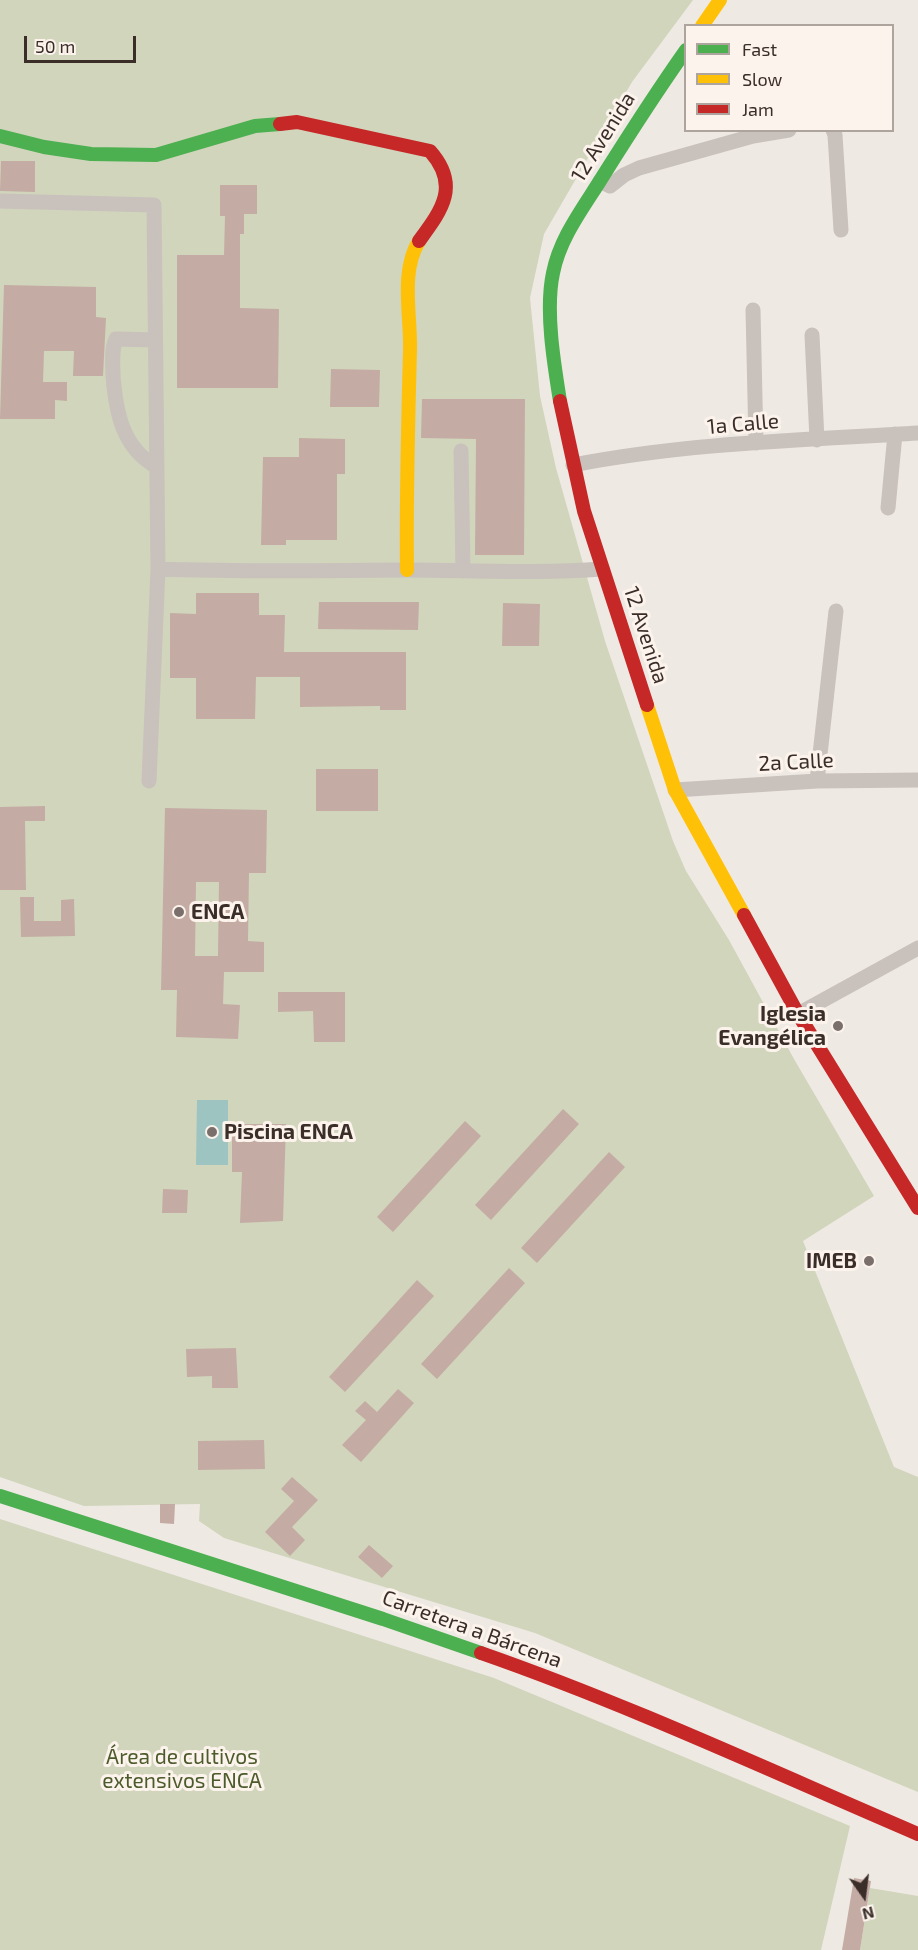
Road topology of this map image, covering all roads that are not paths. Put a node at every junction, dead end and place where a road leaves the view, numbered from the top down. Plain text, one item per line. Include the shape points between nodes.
1 (720, 0) edge
2 (703, 24) edge
3 (684, 53) edge
4 (777, 132) edge
5 (834, 132) edge
6 (0, 136) edge
7 (600, 181) junction
8 (0, 201) edge
9 (842, 230) dead end
10 (753, 310) dead end
11 (812, 335) dead end
12 (155, 340) junction
13 (918, 433) edge
14 (895, 434) junction
15 (817, 440) junction
16 (756, 443) junction
17 (461, 451) dead end
18 (573, 465) junction
19 (157, 467) junction
20 (888, 508) dead end
21 (602, 568) junction
22 (158, 569) junction
23 (407, 570) junction
24 (463, 571) junction
25 (836, 611) dead end
26 (918, 780) edge
27 (149, 781) dead end
28 (817, 781) junction
29 (675, 790) junction
30 (918, 948) edge
31 (798, 1014) junction
32 (913, 1189) edge
33 (918, 1208) edge
34 (0, 1496) edge
35 (918, 1834) edge

1 - 2 main road
3 - 7 main road, 12 Avenida
4 - 7 street via 639,168 610,186
5 - 9 street
6 - 23 main road via 91,154 156,155 255,126 297,122 430,151 438,158 445,177 443,204 414,250 410,268
7 - 18 main road, 12 Avenida via 570,228 553,273 555,368
8 - 12 street via 154,205
10 - 16 street
11 - 15 street
12 - 19 street
12 - 19 street via 116,339 112,358 115,401 122,429 145,461
13 - 14 street, 1a Calle
14 - 15 street, 1a Calle
14 - 20 street
15 - 16 street, 1a Calle
16 - 18 street, 1a Calle
17 - 24 street
18 - 21 main road, 12 Avenida
19 - 22 street
21 - 24 street via 559,572
21 - 29 main road, 12 Avenida
22 - 23 street
22 - 27 street
23 - 24 street
25 - 28 street
26 - 28 street, 2a Calle
28 - 29 street, 2a Calle
29 - 31 main road, 12 Avenida
30 - 31 street
31 - 32 main road, 12 Avenida
32 - 33 main road, 12 Avenida
34 - 35 main road, Carretera a Bárcena via 529,1670

